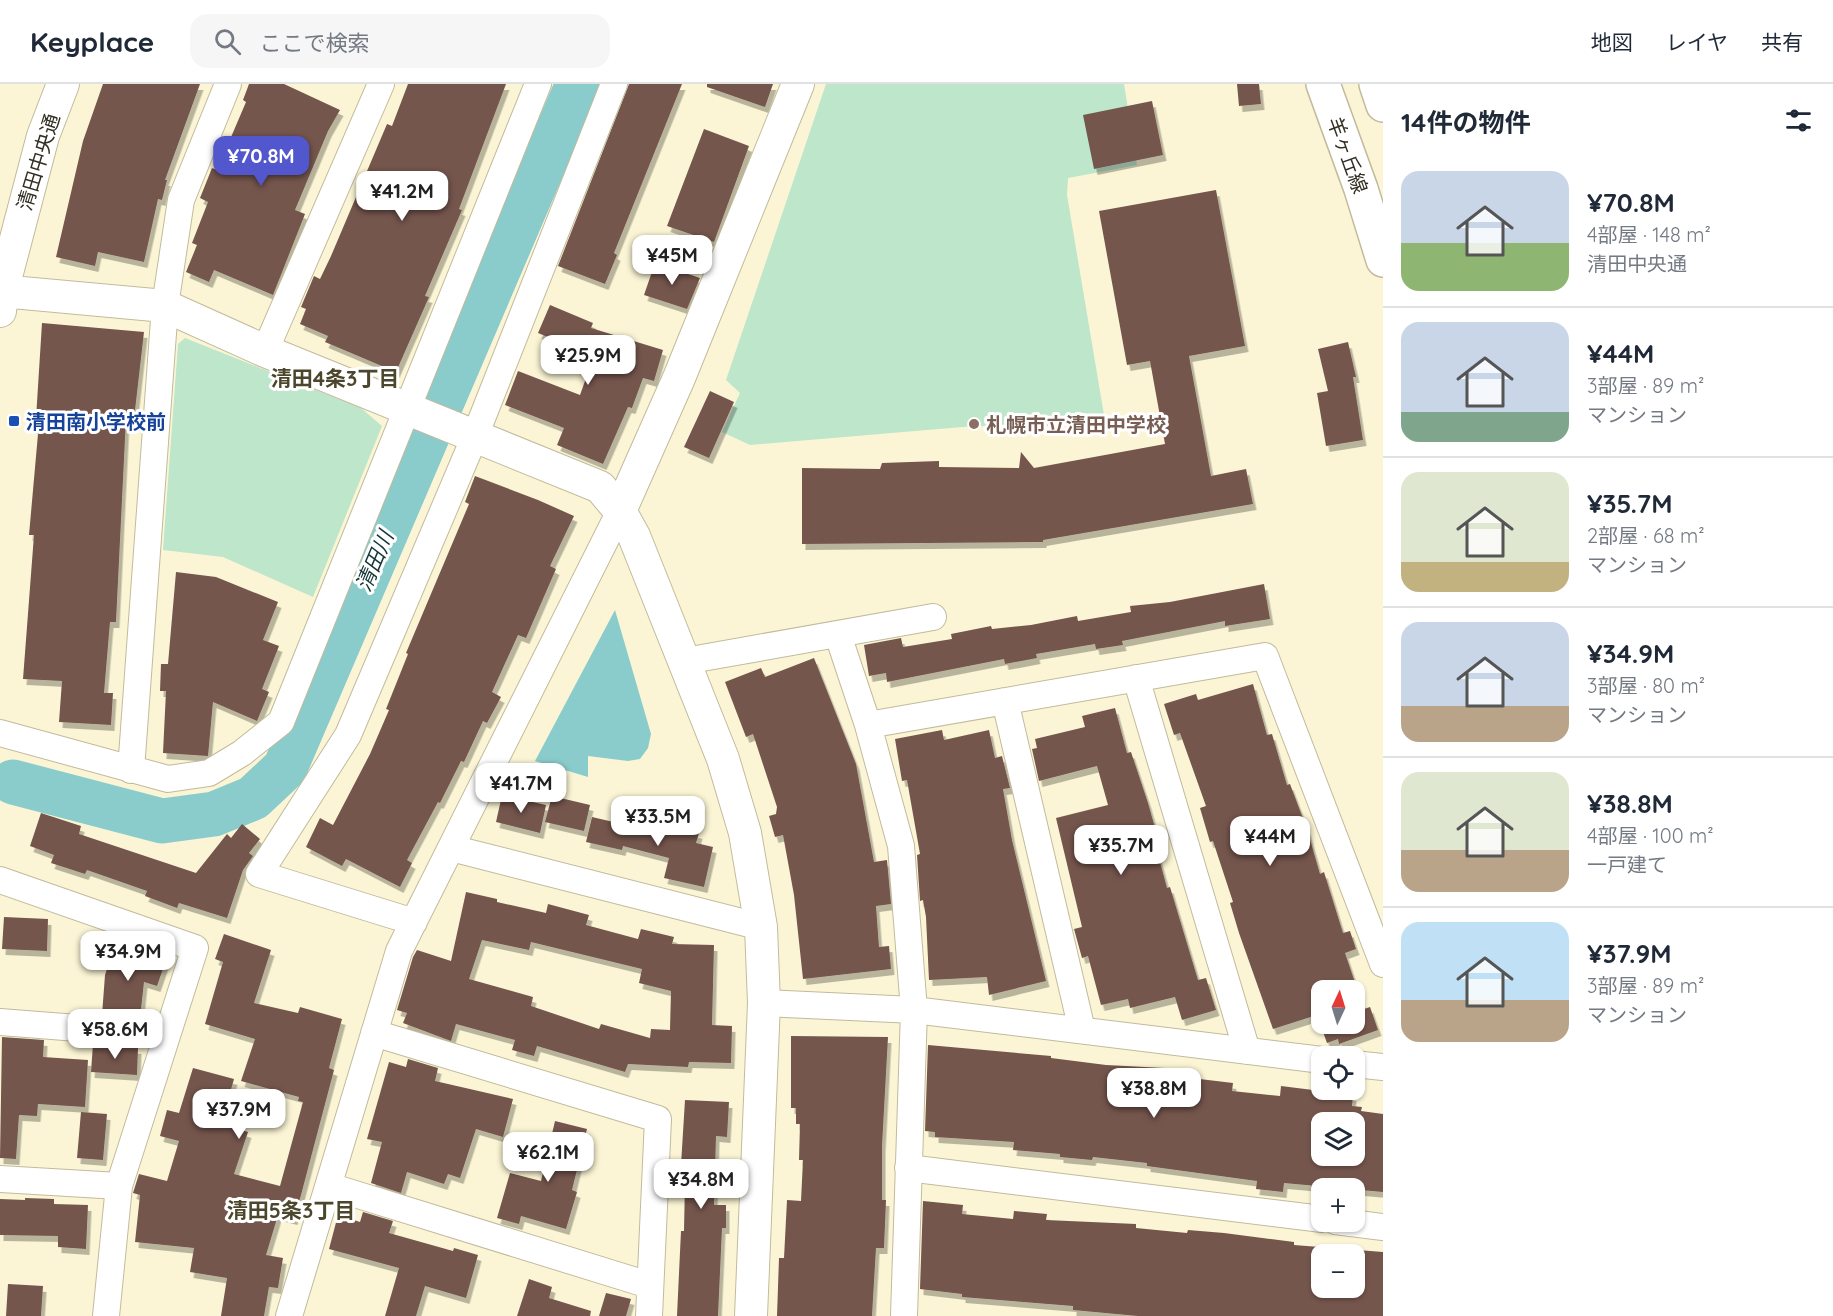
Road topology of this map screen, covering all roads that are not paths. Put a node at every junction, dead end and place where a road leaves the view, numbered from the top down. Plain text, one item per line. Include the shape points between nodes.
1 (63, 84) edge
2 (228, 84) edge
3 (381, 84) edge
4 (538, 84) edge
5 (614, 84) edge
6 (798, 84) edge
7 (1323, 84) edge
8 (1376, 84) edge
9 (1383, 105) edge
10 (1383, 260) edge
11 (1, 298) edge
12 (165, 306) junction
13 (265, 351) junction
14 (413, 411) junction
15 (466, 432) junction
16 (620, 511) junction
17 (933, 617) dead end
18 (838, 635) junction
19 (685, 662) junction
20 (1136, 678) junction
21 (1005, 701) junction
22 (868, 725) junction
23 (0, 733) edge
24 (131, 770) junction
25 (451, 849) junction
26 (0, 880) edge
27 (414, 922) junction
28 (761, 927) junction
29 (1383, 964) edge
30 (764, 1004) junction
31 (914, 1010) junction
32 (0, 1022) edge
33 (1082, 1030) junction
34 (374, 1033) junction
35 (167, 1035) junction
36 (1246, 1051) junction
37 (1311, 1059) edge
38 (1365, 1065) edge
39 (1383, 1067) edge
40 (909, 1168) junction
41 (0, 1179) edge
42 (119, 1186) junction
43 (329, 1186) junction
44 (1311, 1218) edge
45 (1365, 1225) edge
46 (1383, 1227) edge
47 (649, 1285) junction
48 (106, 1316) edge
49 (289, 1316) edge
50 (649, 1316) edge
51 (751, 1316) edge
52 (904, 1316) edge

1 - 11 street, 清田中央通 via 44,136
2 - 12 street via 181,200
3 - 13 street
4 - 14 street
5 - 15 street
6 - 16 street via 679,378
7 - 10 main road, 羊ヶ丘線
8 - 9 main road
11 - 12 street
12 - 13 street
12 - 24 street
13 - 14 street
14 - 15 street
14 - 24 street via 281,722 209,773 168,779
15 - 16 street via 600,488
15 - 27 street via 348,735 259,874
16 - 19 street
16 - 25 street
17 - 18 street
18 - 19 street
18 - 22 street
19 - 28 street via 723,759 742,822
20 - 21 street
20 - 29 street via 1265,656
20 - 36 street
21 - 22 street
21 - 33 street
22 - 31 street via 901,846
23 - 24 street
25 - 27 street
25 - 28 street
26 - 35 street via 195,948
27 - 34 street via 399,951
28 - 30 street
30 - 31 street
30 - 51 street
31 - 33 street
31 - 40 street
32 - 35 street
33 - 36 street
34 - 43 street
34 - 47 street via 658,1119
35 - 42 street
36 - 37 street
38 - 39 street
40 - 44 street
40 - 52 street
41 - 42 street
42 - 48 street
43 - 47 street
43 - 49 street
45 - 46 street
47 - 50 street

